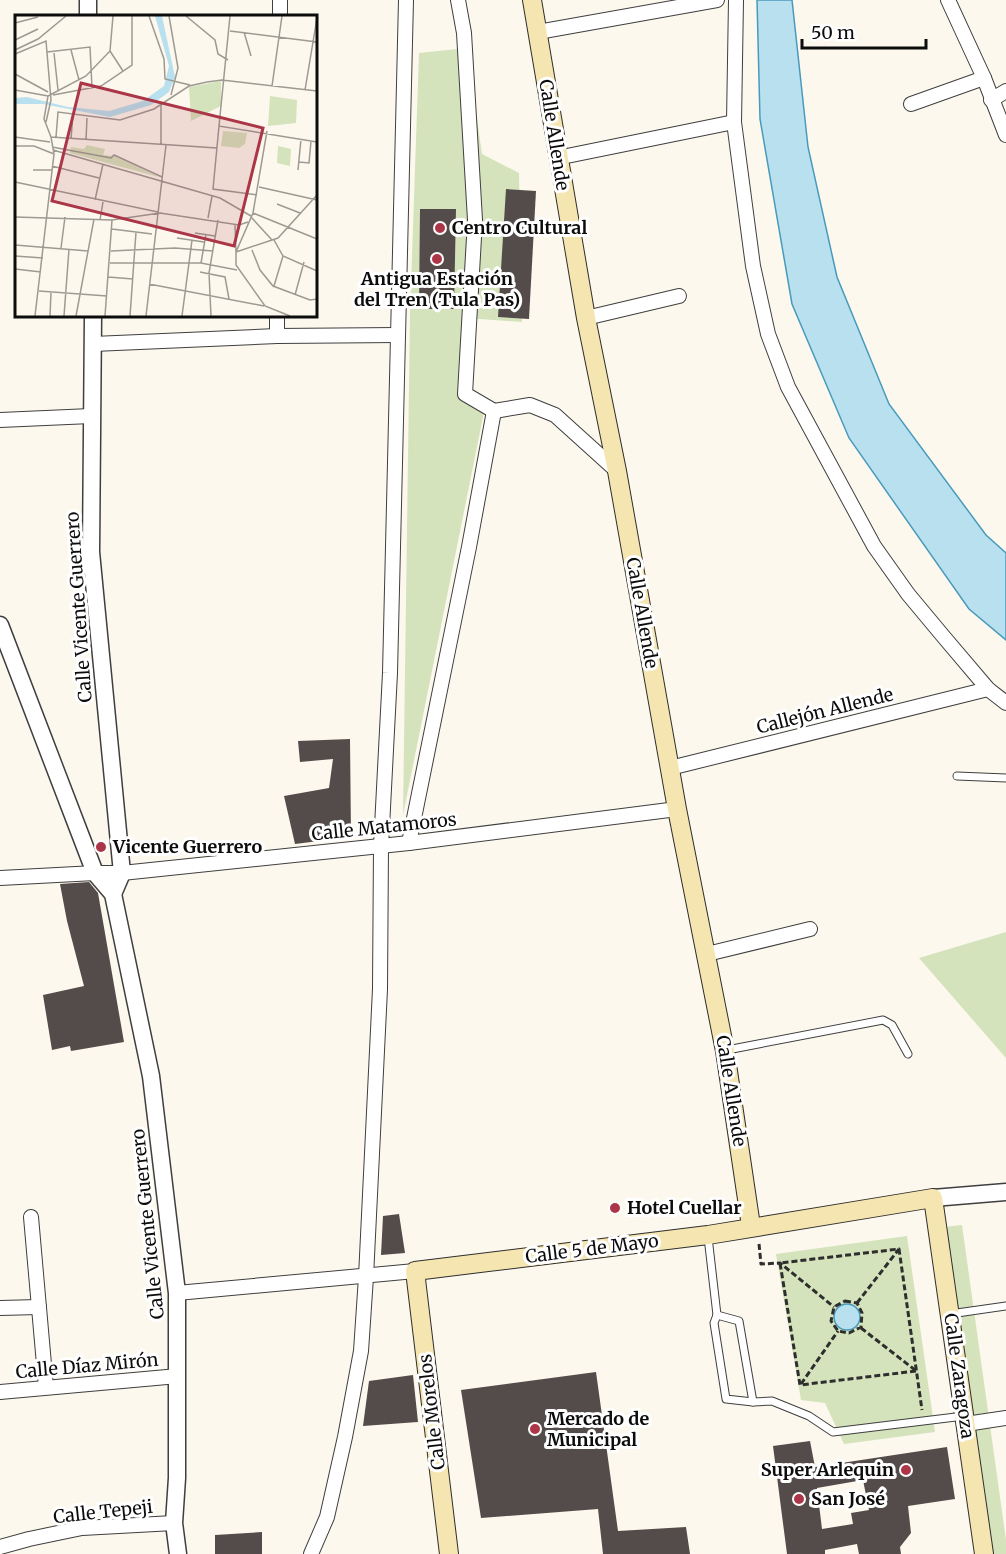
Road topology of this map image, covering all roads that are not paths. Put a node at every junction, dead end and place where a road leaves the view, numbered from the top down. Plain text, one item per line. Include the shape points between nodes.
1 (406, 0) edge
2 (458, 0) edge
3 (532, 0) edge
4 (717, 0) edge
5 (736, 0) edge
6 (948, 0) edge
7 (538, 32) junction
8 (984, 78) junction
9 (1006, 91) edge
10 (991, 100) junction
11 (911, 104) dead end
12 (734, 122) junction
13 (1006, 135) edge
14 (557, 158) junction
15 (679, 296) dead end
16 (93, 316) edge
17 (277, 316) edge
18 (586, 318) junction
19 (398, 335) junction
20 (277, 336) junction
21 (93, 344) junction
22 (494, 411) junction
23 (91, 417) junction
24 (0, 420) edge
25 (617, 471) junction
26 (0, 626) edge
27 (988, 689) junction
28 (1006, 703) edge
29 (670, 768) junction
30 (957, 776) dead end
31 (1006, 778) edge
32 (677, 809) junction
33 (409, 843) junction
34 (381, 846) junction
35 (95, 873) junction
36 (122, 873) junction
37 (0, 878) edge
38 (113, 894) junction
39 (810, 929) dead end
40 (706, 954) junction
41 (724, 1051) junction
42 (908, 1054) dead end
43 (1006, 1192) edge
44 (933, 1198) junction
45 (31, 1217) dead end
46 (752, 1226) junction
47 (708, 1235) junction
48 (415, 1270) junction
49 (366, 1277) junction
50 (177, 1293) junction
51 (1006, 1306) edge
52 (39, 1307) junction
53 (0, 1308) edge
54 (950, 1314) junction
55 (717, 1316) junction
56 (178, 1376) junction
57 (46, 1387) junction
58 (0, 1392) edge
59 (753, 1402) junction
60 (1006, 1418) edge
61 (965, 1420) junction
62 (174, 1523) junction
63 (0, 1547) edge
64 (178, 1554) edge
65 (311, 1554) edge
66 (448, 1554) edge
67 (984, 1554) edge

1 - 19 street
2 - 22 street via 464,33 475,220 465,394
3 - 7 main road, Calle Allende
4 - 7 street
5 - 12 street
6 - 8 street
7 - 14 main road, Calle Allende
8 - 10 street
8 - 11 street
9 - 10 street
10 - 13 street
12 - 14 street
12 - 27 street via 753,266 768,334 788,387 874,546 908,594
14 - 18 main road, Calle Allende
15 - 18 street
16 - 21 street, Calle Vicente Guerrero
17 - 20 street
18 - 25 main road, Calle Allende
19 - 20 street
19 - 34 street via 390,673
20 - 21 street
21 - 23 street, Calle Vicente Guerrero
22 - 25 street via 530,405 555,415
22 - 33 street
23 - 24 street
23 - 36 street, Calle Vicente Guerrero via 91,552
25 - 29 main road, Calle Allende
26 - 35 street, Calle Vicente Guerrero
27 - 28 street
27 - 29 street, Callejón Allende
29 - 32 main road, Calle Allende
30 - 31 lane
32 - 33 street, Calle Matamoros
32 - 40 main road, Calle Allende
33 - 34 street, Calle Matamoros
34 - 36 street, Calle Matamoros
34 - 49 street via 380,990
35 - 36 street, Calle Matamoros
35 - 37 street, Calle Matamoros
35 - 38 street, Calle Vicente Guerrero
36 - 38 street, Calle Vicente Guerrero
38 - 50 street, Calle Vicente Guerrero via 151,1076
39 - 40 street
40 - 41 main road, Calle Allende
41 - 42 lane via 883,1020 891,1025
41 - 46 main road, Calle Allende
43 - 44 street, Calle 5 de Mayo
44 - 46 main road, Calle 5 de Mayo
44 - 54 main road, Calle Zaragoza
45 - 52 street
46 - 47 main road, Calle 5 de Mayo
47 - 48 main road, Calle 5 de Mayo
47 - 55 lane
48 - 49 street, Calle 5 de Mayo
48 - 66 main road, Calle Morelos
49 - 50 street, Calle 5 de Mayo
49 - 65 street via 361,1351 345,1437 327,1517
50 - 56 street, Calle Vicente Guerrero
51 - 54 lane
52 - 53 street
52 - 57 street
54 - 61 main road, Calle Zaragoza
55 - 59 lane via 738,1321
55 - 59 lane via 714,1323 726,1399
56 - 57 street, Calle Díaz Mirón
56 - 62 street, Calle Vicente Guerrero
57 - 58 street, Calle Díaz Mirón
59 - 61 lane via 772,1401 809,1416 833,1432
60 - 61 street
61 - 67 main road, Calle Zaragoza
62 - 63 street, Calle Tepeji via 82,1528
62 - 64 street, Calle Vicente Guerrero

